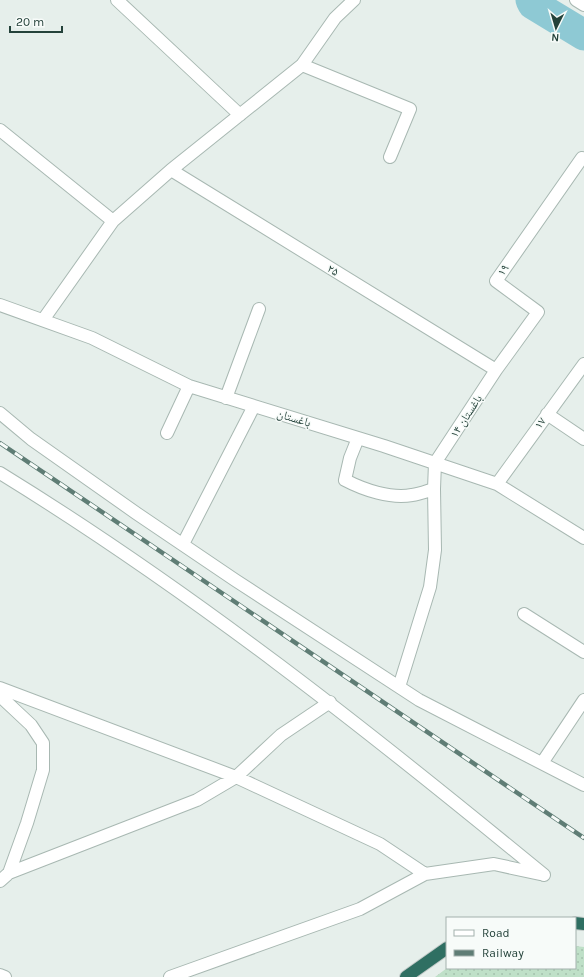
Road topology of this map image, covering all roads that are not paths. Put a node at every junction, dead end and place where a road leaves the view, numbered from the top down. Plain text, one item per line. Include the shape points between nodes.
1 (117, 0) edge
2 (354, 0) edge
3 (576, 0) edge
4 (584, 5) edge
5 (302, 65) junction
6 (240, 115) junction
7 (0, 130) edge
8 (390, 157) dead end
9 (582, 158) dead end
10 (171, 170) junction
11 (113, 221) junction
12 (0, 305) edge
13 (259, 309) dead end
14 (43, 320) junction
15 (584, 364) edge
16 (496, 370) junction
17 (189, 386) junction
18 (226, 398) junction
19 (254, 406) junction
20 (0, 413) edge
21 (547, 414) junction
22 (167, 433) dead end
23 (358, 438) junction
24 (584, 439) edge
25 (435, 463) junction
26 (0, 473) edge
27 (497, 484) junction
28 (434, 489) junction
29 (584, 538) edge
30 (183, 544) junction
31 (524, 614) dead end
32 (584, 652) edge
33 (399, 687) junction
34 (0, 688) edge
35 (0, 696) edge
36 (584, 700) edge
37 (330, 702) junction
38 (542, 763) junction
39 (236, 777) junction
40 (584, 785) edge
41 (425, 874) junction
42 (4, 877) edge
43 (446, 949) edge
44 (0, 975) edge
45 (5, 977) edge
46 (170, 977) edge
47 (406, 977) edge

1 - 6 street
2 - 5 street via 335,18
3 - 4 street
5 - 6 street
5 - 8 street via 410,109
6 - 10 street
7 - 11 street
9 - 16 street, ۱۹ via 496,281 538,312
10 - 11 street
10 - 16 street, ۲۵
11 - 14 street
12 - 14 street, باغستان
13 - 18 street
14 - 17 street, باغستان via 92,338
15 - 21 street, ۱۷
16 - 25 street, باغستان ۱۴
17 - 18 street, باغستان
17 - 22 street
18 - 19 street, باغستان
19 - 23 street, باغستان
19 - 30 street
20 - 30 street via 31,439
21 - 24 street
21 - 27 street, ۱۷
23 - 25 street, باغستان
23 - 28 street via 350,458 346,480 362,489 396,496
25 - 27 street, باغستان
25 - 28 street
26 - 37 street via 51,504 181,592
27 - 29 street, باغستان
28 - 33 street via 435,550 430,587
30 - 33 street
31 - 32 street
33 - 38 street via 419,700
34 - 39 street
35 - 42 street via 31,725 43,743 42,770 27,823
36 - 38 street
37 - 39 street via 280,735
37 - 41 street via 544,874 494,864
38 - 40 street
39 - 41 street via 380,844
39 - 42 street via 197,800
41 - 46 street via 360,909
43 - 47 highway
44 - 45 street

